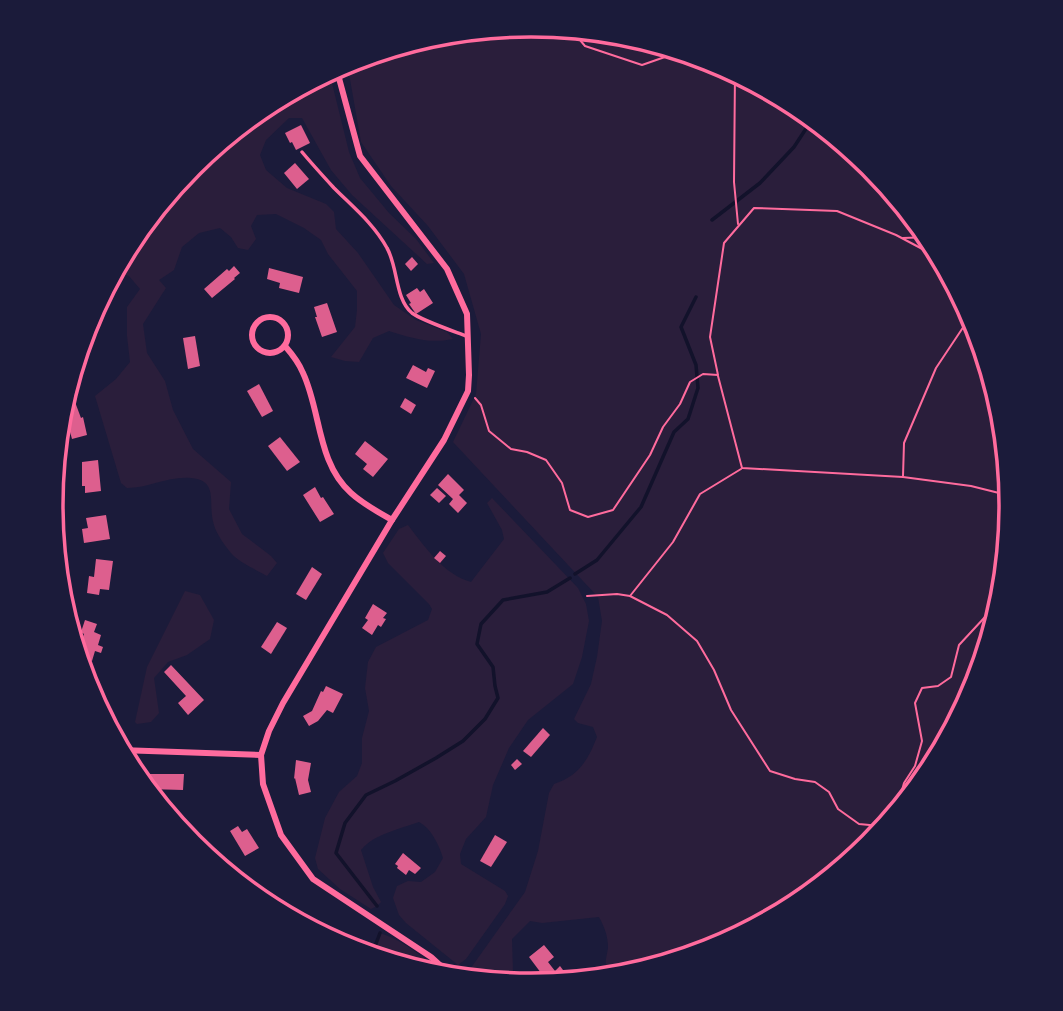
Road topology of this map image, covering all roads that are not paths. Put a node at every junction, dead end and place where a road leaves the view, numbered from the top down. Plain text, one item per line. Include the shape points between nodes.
1 (339, 78) edge
2 (302, 152) dead end
3 (468, 337) junction
4 (285, 346) junction
5 (392, 520) junction
6 (132, 750) edge
7 (261, 755) junction
8 (440, 965) edge

1 - 3 street via 360,156 447,269 467,314
2 - 3 lane via 381,237 395,267 401,298 413,314
3 - 5 street via 468,391
4 - 4 street via 268,353 257,347 252,336 256,324 265,317 281,320 288,330
4 - 5 street via 302,370 333,469 350,492
5 - 7 street via 283,703
6 - 7 street
7 - 8 street via 263,784 281,835 313,879

